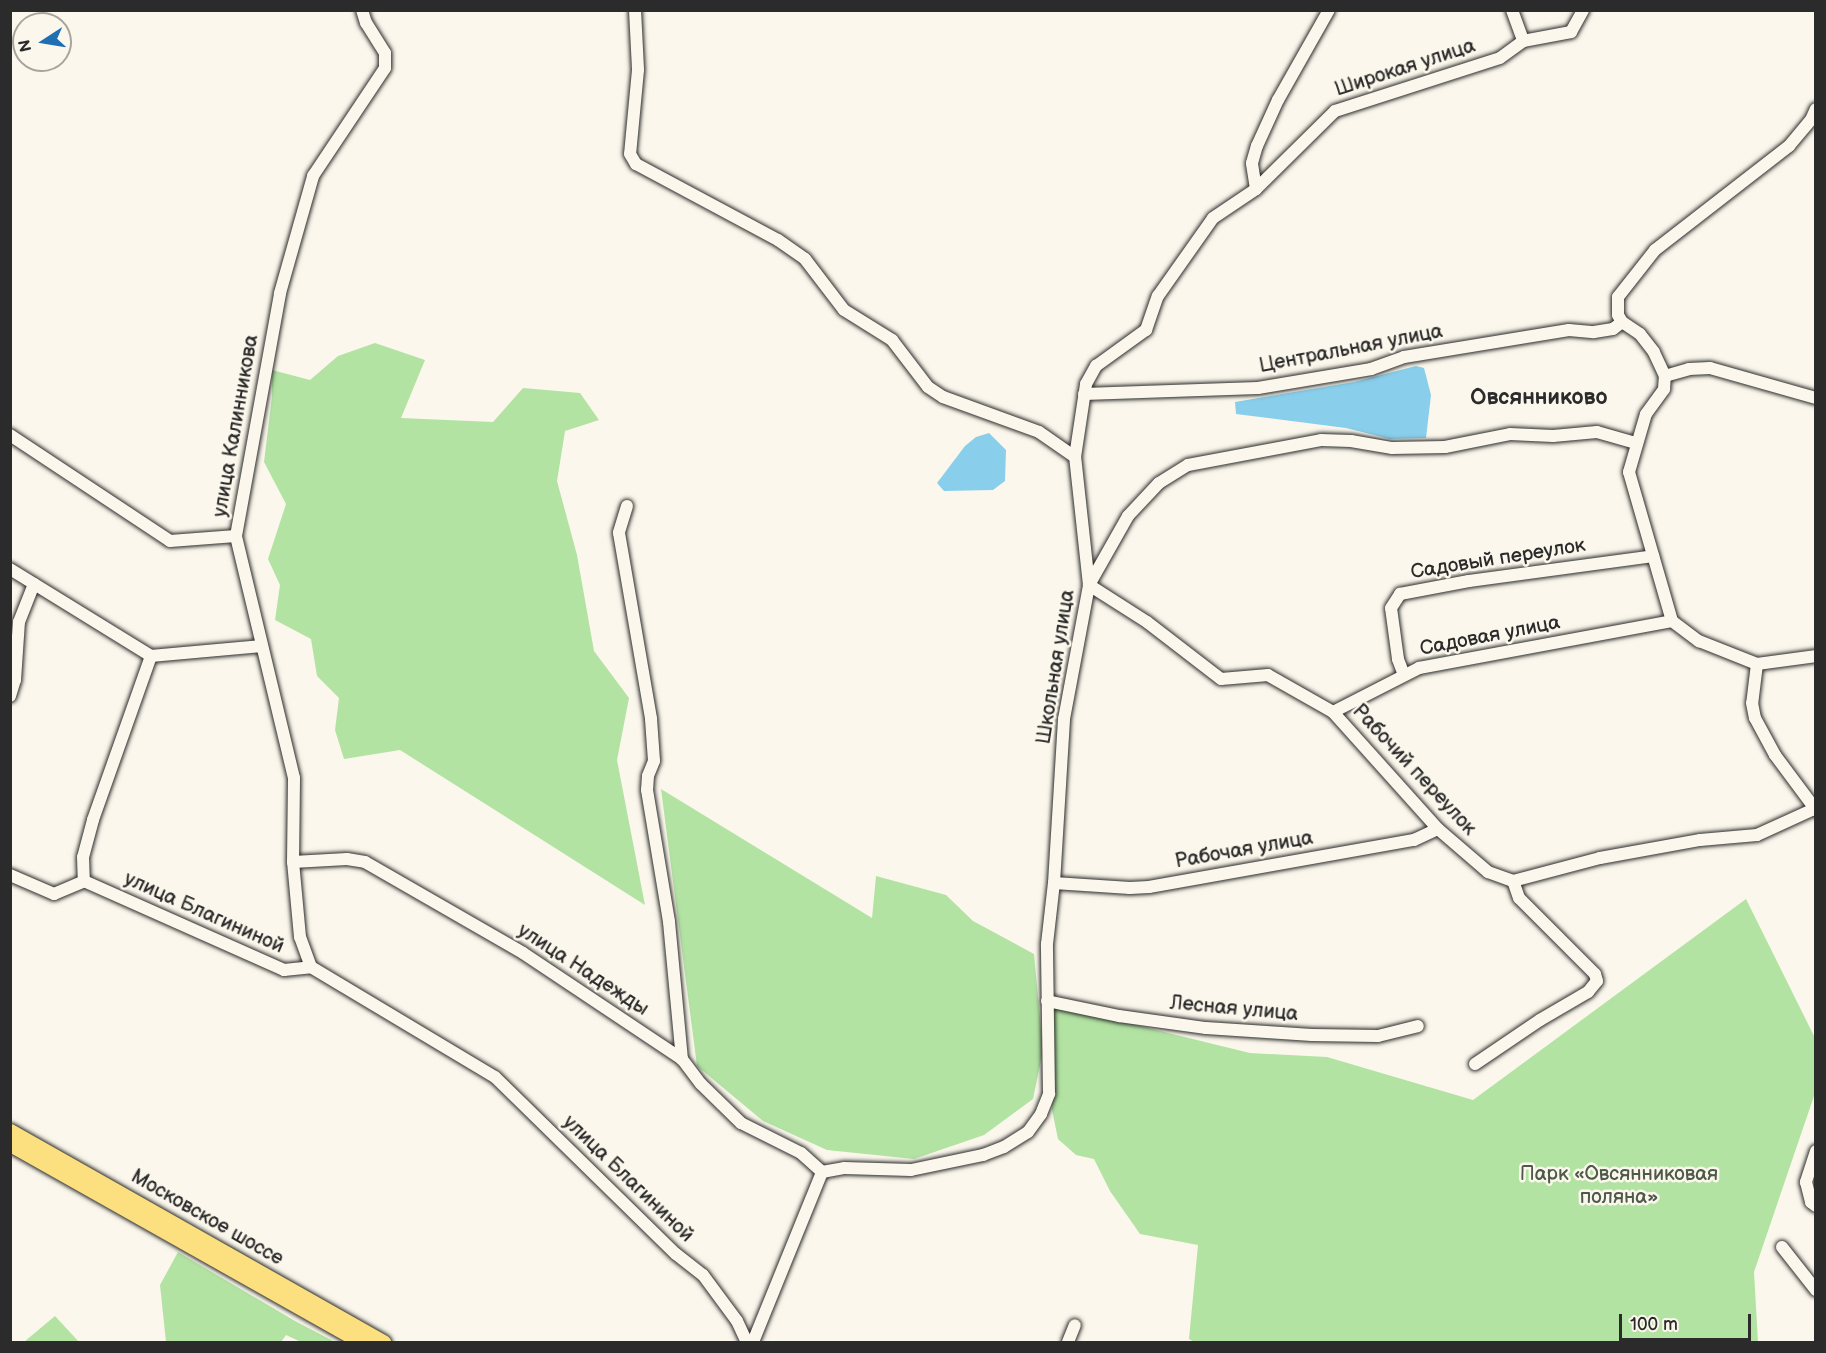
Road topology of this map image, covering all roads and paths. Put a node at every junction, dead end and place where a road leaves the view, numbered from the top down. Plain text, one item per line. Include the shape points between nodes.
1 (362, 10) edge
2 (635, 10) edge
3 (1329, 10) edge
4 (1512, 10) edge
5 (1583, 10) edge
6 (1522, 41) junction
7 (1815, 109) edge
8 (1257, 189) junction
9 (1622, 322) junction
10 (1665, 376) junction
11 (1084, 394) junction
12 (1815, 398) edge
13 (10, 435) edge
14 (1636, 443) junction
15 (1075, 457) junction
16 (627, 506) dead end
17 (236, 536) junction
18 (1653, 556) junction
19 (10, 569) edge
20 (34, 584) junction
21 (1089, 585) junction
22 (1672, 621) junction
23 (262, 646) junction
24 (151, 656) junction
25 (1815, 656) edge
26 (1757, 664) junction
27 (1404, 675) junction
28 (10, 696) edge
29 (1333, 712) junction
30 (1815, 810) edge
31 (1438, 830) junction
32 (293, 862) junction
33 (10, 875) edge
34 (84, 881) junction
35 (1513, 881) junction
36 (1054, 883) junction
37 (311, 967) junction
38 (1047, 1001) junction
39 (1418, 1026) dead end
40 (682, 1059) junction
41 (1475, 1064) dead end
42 (10, 1131) edge
43 (10, 1144) edge
44 (1815, 1151) edge
45 (822, 1172) junction
46 (1815, 1206) edge
47 (1782, 1247) dead end
48 (1815, 1290) edge
49 (1074, 1325) dead end
50 (361, 1342) edge
51 (383, 1342) edge
52 (747, 1342) edge
53 (753, 1342) edge
54 (1068, 1342) edge

1 - 17 street, улица Калинникова via 386,53 385,68 313,176 280,293
2 - 15 street via 638,70 630,154 636,165 778,240 805,259 844,310 892,340 928,387 1039,432
3 - 8 street via 1257,146 1252,163
4 - 6 street
5 - 6 street via 1571,32
6 - 8 street, Широкая улица via 1500,58 1335,111
7 - 9 street via 1790,146 1655,250 1618,297
8 - 11 street, Широкая улица via 1213,218 1158,296 1146,330 1096,366
9 - 10 street via 1640,334
9 - 11 street, Центральная улица via 1613,329 1569,330 1404,357 1371,369 1258,388
10 - 12 street via 1710,368
10 - 14 street via 1664,389 1646,414
11 - 15 street, Школьная улица
13 - 17 street via 170,541
14 - 18 street via 1629,472
14 - 21 street via 1597,432 1510,434 1445,447 1392,448 1321,440 1188,465 1159,483 1128,516
15 - 21 street, Школьная улица
16 - 40 street via 619,533 651,719 654,761 648,790 669,922
17 - 23 street, улица Калинникова
18 - 22 street
18 - 27 street, Садовый переулок via 1400,594 1391,608
19 - 20 street
20 - 24 street
20 - 28 street via 19,622 15,680
21 - 29 street via 1147,622 1221,679 1268,675
21 - 36 street, Школьная улица via 1064,719
22 - 26 street via 1699,641
22 - 27 street, Садовая улица via 1419,668
23 - 24 street
23 - 32 street, улица Калинникова via 294,778
24 - 34 street via 93,820 83,857
25 - 26 street
26 - 30 street via 1752,703 1755,718 1775,755
27 - 29 street, Садовая улица
29 - 31 street, Рабочий переулок
30 - 35 street via 1758,835 1700,840 1600,858
31 - 35 street, Рабочий переулок via 1488,872
31 - 36 street, Рабочая улица via 1414,840 1149,887
32 - 37 street, улица Калинникова via 300,937
32 - 40 street, улица Надежды via 365,862 523,953
33 - 34 street via 54,894
34 - 37 street, улица Благининой via 284,970
35 - 41 street via 1519,897 1595,974 1597,981 1588,992
36 - 38 street, Школьная улица via 1047,944
37 - 52 street, улица Благининой via 495,1077 676,1254 703,1275 737,1321
38 - 39 street, Лесная улица via 1130,1018 1300,1035 1378,1036
38 - 45 street, Школьная улица via 1049,1094 1028,1132 983,1155 927,1168 844,1168
40 - 45 street, улица Надежды via 701,1084 741,1122 801,1153
42 - 51 main road, Московское шоссе
43 - 50 main road, Московское шоссе
44 - 46 street via 1806,1182
45 - 53 street
47 - 48 street
49 - 54 street

